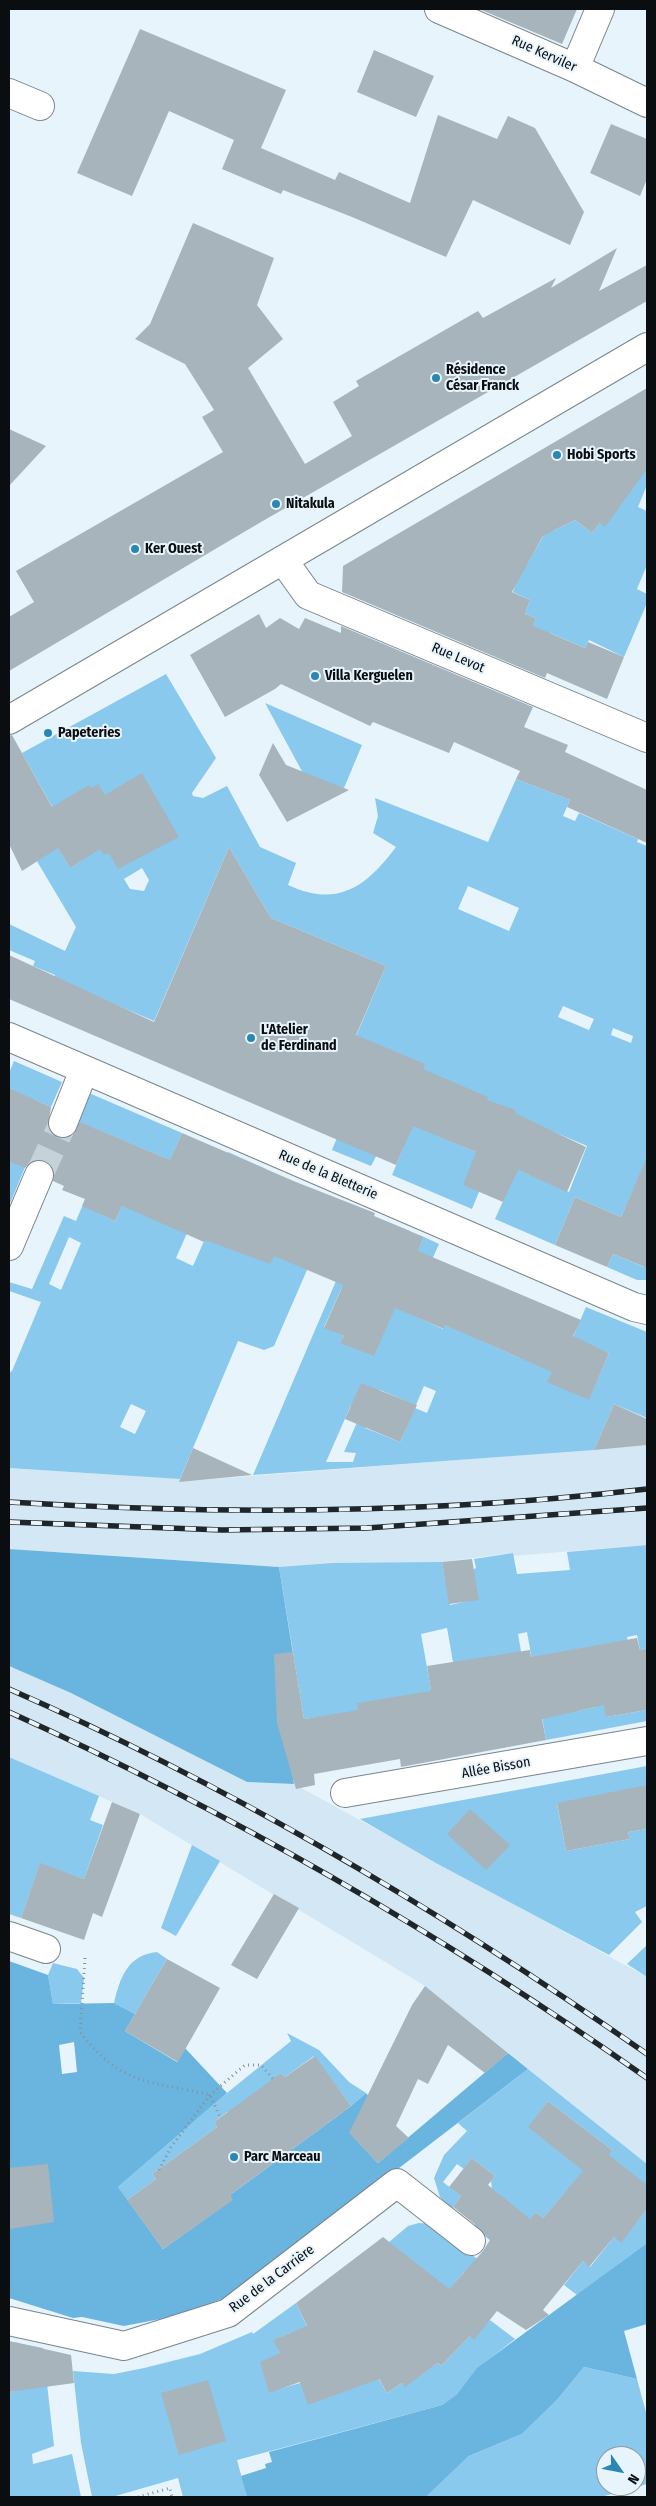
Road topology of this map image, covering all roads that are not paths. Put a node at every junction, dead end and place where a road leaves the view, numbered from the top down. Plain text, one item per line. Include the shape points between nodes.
1 (439, 9) edge
2 (600, 9) edge
3 (575, 68) junction
4 (9, 93) edge
5 (647, 103) edge
6 (40, 106) dead end
7 (647, 347) edge
8 (283, 560) junction
9 (9, 720) edge
10 (647, 738) edge
11 (9, 1037) edge
12 (84, 1070) junction
13 (62, 1123) tunnel mouth
14 (39, 1174) tunnel mouth
15 (9, 1246) edge
16 (647, 1310) edge
17 (647, 1741) edge
18 (345, 1793) dead end
19 (9, 1936) edge
20 (46, 1948) dead end
21 (471, 2241) dead end
22 (9, 2321) edge

1 - 3 street, Rue Kerviler
2 - 3 street
3 - 5 street, Rue Kerviler
4 - 6 street
7 - 8 street
8 - 9 street
8 - 10 street, Rue Levot via 308,595
11 - 12 street, Rue de la Bletterie
12 - 13 street
12 - 16 street, Rue de la Bletterie via 624,1303
14 - 15 street
17 - 18 street, Allée Bisson
19 - 20 street
21 - 22 street, Rue de la Carrière via 397,2183 228,2313 124,2346

